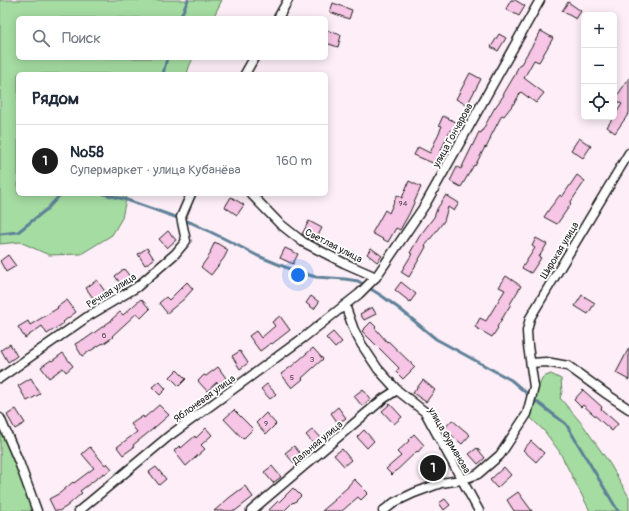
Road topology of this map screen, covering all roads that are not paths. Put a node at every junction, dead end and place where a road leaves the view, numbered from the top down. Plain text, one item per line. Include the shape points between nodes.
1 (288, 0) edge
2 (540, 0) edge
3 (279, 16) edge
4 (253, 60) edge
5 (245, 72) edge
6 (629, 153) edge
7 (190, 196) edge
8 (253, 196) edge
9 (376, 277) junction
10 (358, 294) joint
11 (345, 305) junction
12 (531, 363) junction
13 (0, 378) edge
14 (397, 390) junction
15 (629, 409) edge
16 (0, 418) edge
17 (462, 480) junction
18 (37, 511) edge
19 (78, 511) edge
20 (251, 511) edge
21 (382, 511) edge
22 (479, 511) edge

1 - 3 street
2 - 9 street, улица Гончарова via 425,205
4 - 5 street
6 - 12 street, Широкая улица via 530,318 527,331
7 - 13 street, Речная улица via 181,217 186,241 175,254 137,287 90,315
8 - 9 street, Светлая улица via 279,223 303,242
9 - 10 street, улица Гончарова
10 - 11 street, Яблоневая улица
11 - 14 street, улица Фурманова via 362,345 378,369
11 - 19 street, Яблоневая улица via 169,436
12 - 15 street via 546,362 568,366
12 - 17 street, Широкая улица via 534,387 527,414 500,455 478,474
14 - 17 street, улица Фурманова via 424,412
14 - 20 street, Дальняя улица via 383,399
16 - 18 street
17 - 21 street via 414,493
17 - 22 street, улица Фурманова

